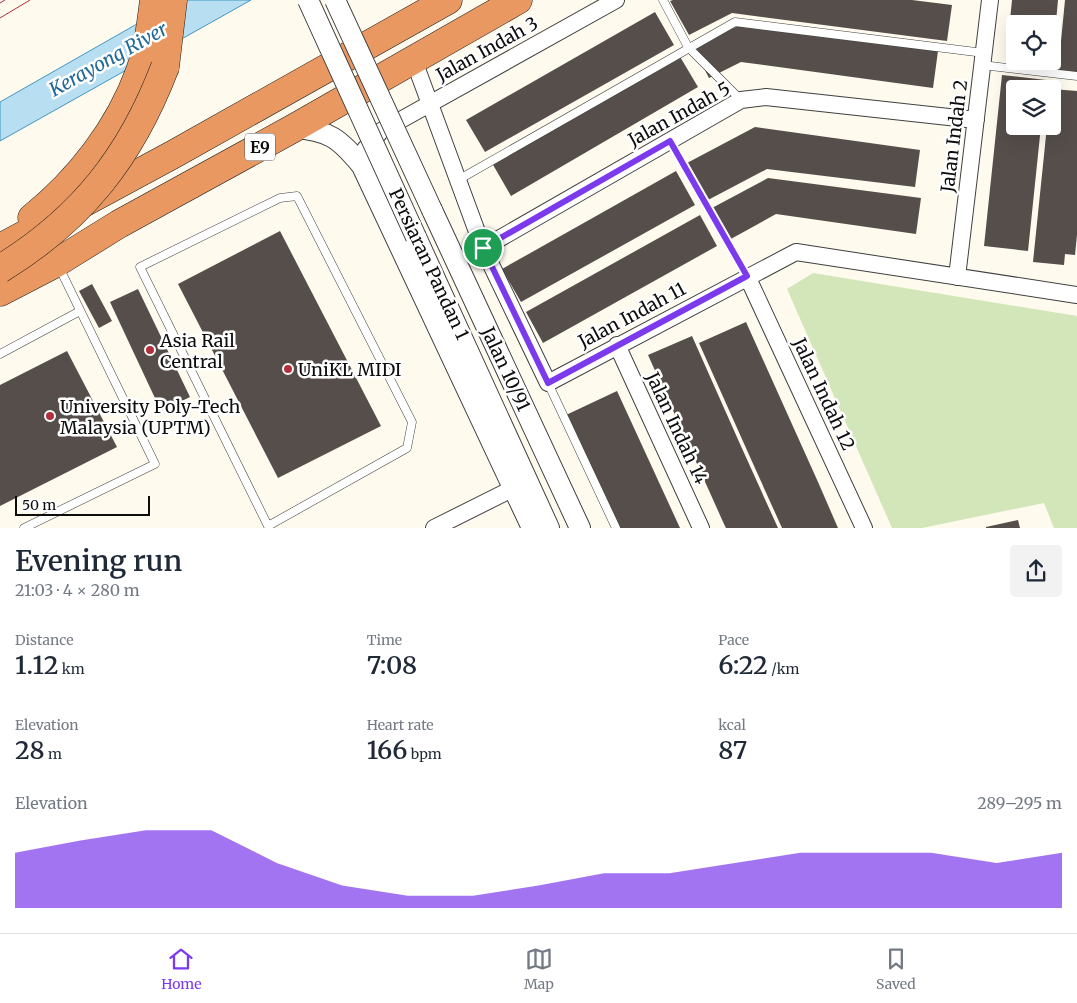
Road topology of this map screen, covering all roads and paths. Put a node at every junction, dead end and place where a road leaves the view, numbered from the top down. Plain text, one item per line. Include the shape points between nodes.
1 (154, 0) edge
2 (173, 0) edge
3 (308, 0) edge
4 (335, 0) edge
5 (448, 0) edge
6 (518, 0) edge
7 (616, 0) edge
8 (663, 0) edge
9 (990, 0) edge
10 (688, 47) junction
11 (413, 58) junction
12 (983, 59) junction
13 (1077, 76) edge
14 (741, 100) junction
15 (430, 104) junction
16 (976, 120) junction
17 (294, 128) junction
18 (670, 141) junction
19 (362, 166) junction
20 (458, 180) junction
21 (432, 210) joint
22 (0, 241) edge
23 (0, 248) edge
24 (483, 248) junction
25 (56, 263) junction
26 (0, 269) edge
27 (747, 276) junction
28 (957, 277) junction
29 (0, 292) edge
30 (1077, 295) edge
31 (80, 311) junction
32 (617, 345) junction
33 (0, 354) edge
34 (548, 383) junction
35 (514, 488) junction
36 (268, 526) joint
37 (24, 528) edge
38 (434, 528) edge
39 (532, 528) edge
40 (549, 528) edge
41 (580, 528) edge
42 (616, 528) edge
43 (701, 528) edge
44 (864, 528) edge

1 - 22 highway via 140,71 108,132 72,182
2 - 26 highway, bridge via 165,67 149,108 126,150 81,206 39,242
3 - 40 street, Persiaran Pandan 1, bridge
4 - 21 street, Persiaran Pandan 1, bridge
5 - 23 highway, E9
6 - 11 highway, E9
7 - 15 street, Jalan Indah 3
8 - 10 lane
9 - 12 street, Jalan Indah 2
10 - 12 lane via 735,22
10 - 14 lane
10 - 20 lane
11 - 15 street
11 - 17 highway, E9
12 - 13 lane
12 - 16 street, Jalan Indah 2
14 - 16 street, Jalan Indah 5 via 766,97
14 - 18 street, Jalan Indah 5
15 - 19 street, Jalan Indah 3 via 381,131 366,148
15 - 20 street
16 - 28 street, Jalan Indah 2
17 - 19 street via 316,129 333,136
17 - 25 highway, E9 via 119,224
18 - 24 street, Jalan Indah 5
18 - 27 lane
19 - 35 street
20 - 24 street
21 - 41 street, Jalan 10/91
24 - 34 street
25 - 29 highway, E9
25 - 31 lane
27 - 28 street, Jalan Indah 11 via 796,252
27 - 32 street, Jalan Indah 11
27 - 44 street, Jalan Indah 12
28 - 30 street, Jalan Indah 11
31 - 33 lane
31 - 37 lane via 155,464
32 - 34 street, Jalan Indah 11
32 - 43 street, Jalan Indah 14
34 - 42 lane
35 - 38 street
35 - 39 street
36 - 36 lane via 140,266 280,198 298,196 412,422 407,448

